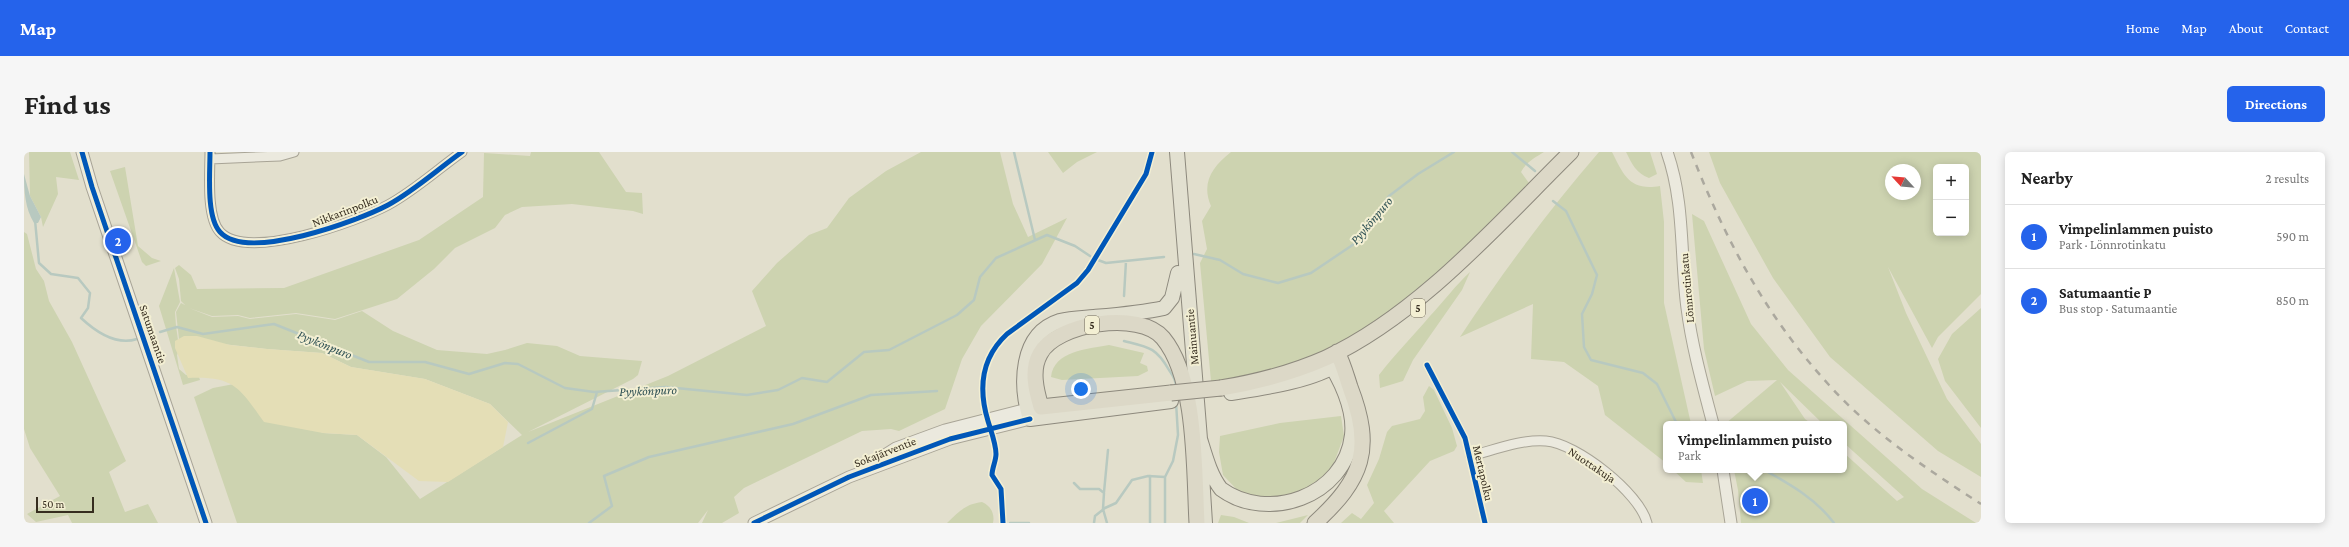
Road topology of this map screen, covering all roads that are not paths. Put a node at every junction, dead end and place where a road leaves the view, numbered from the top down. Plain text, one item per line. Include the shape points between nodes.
1 (82, 152) edge
2 (294, 152) edge
3 (462, 152) edge
4 (1172, 152) edge
5 (1177, 152) edge
6 (1571, 152) edge
7 (1666, 152) edge
8 (210, 156) edge
9 (1178, 273) junction
10 (1334, 360) junction
11 (1190, 410) junction
12 (1034, 413) junction
13 (1711, 421) edge
14 (1200, 439) junction
15 (1470, 456) dead end
16 (1723, 473) edge
17 (206, 523) edge
18 (754, 523) edge
19 (1197, 523) edge
20 (1205, 523) edge
21 (1315, 523) edge
22 (1647, 523) edge
23 (1731, 523) edge

1 - 17 street, Satumaantie
2 - 8 street via 280,156
3 - 8 street, Nikkarinpolku via 389,205 317,232 280,241 252,242 239,242 220,233 212,213
4 - 9 main road, Mainuantie
5 - 14 main road, Mainuantie
6 - 10 highway, 5 via 1482,240 1405,309
7 - 13 street, Lönnrotinkatu via 1676,181 1681,209 1685,291 1692,338
9 - 11 main road, Mainuantie
9 - 12 main road via 1172,298 1164,308 1059,321 1041,333 1028,352 1023,370
10 - 12 highway, Sokajärventie / 5, bridge via 1221,391
10 - 14 main road via 1349,408 1352,433 1350,446 1342,468 1330,486 1305,504 1273,513 1253,510 1235,502 1215,480
10 - 21 highway via 1361,414 1361,458 1349,486
11 - 12 highway, 5 via 1177,364 1162,336 1146,327 1127,323 1080,328 1065,332 1051,340 1040,354 1034,373
11 - 19 highway, Mainuantie / 5
12 - 18 street, Sokajärventie via 945,430 896,448 849,476
14 - 20 main road, Mainuantie
15 - 22 street, Nuottakuja via 1533,442 1558,443 1624,487 1638,503
16 - 23 street

